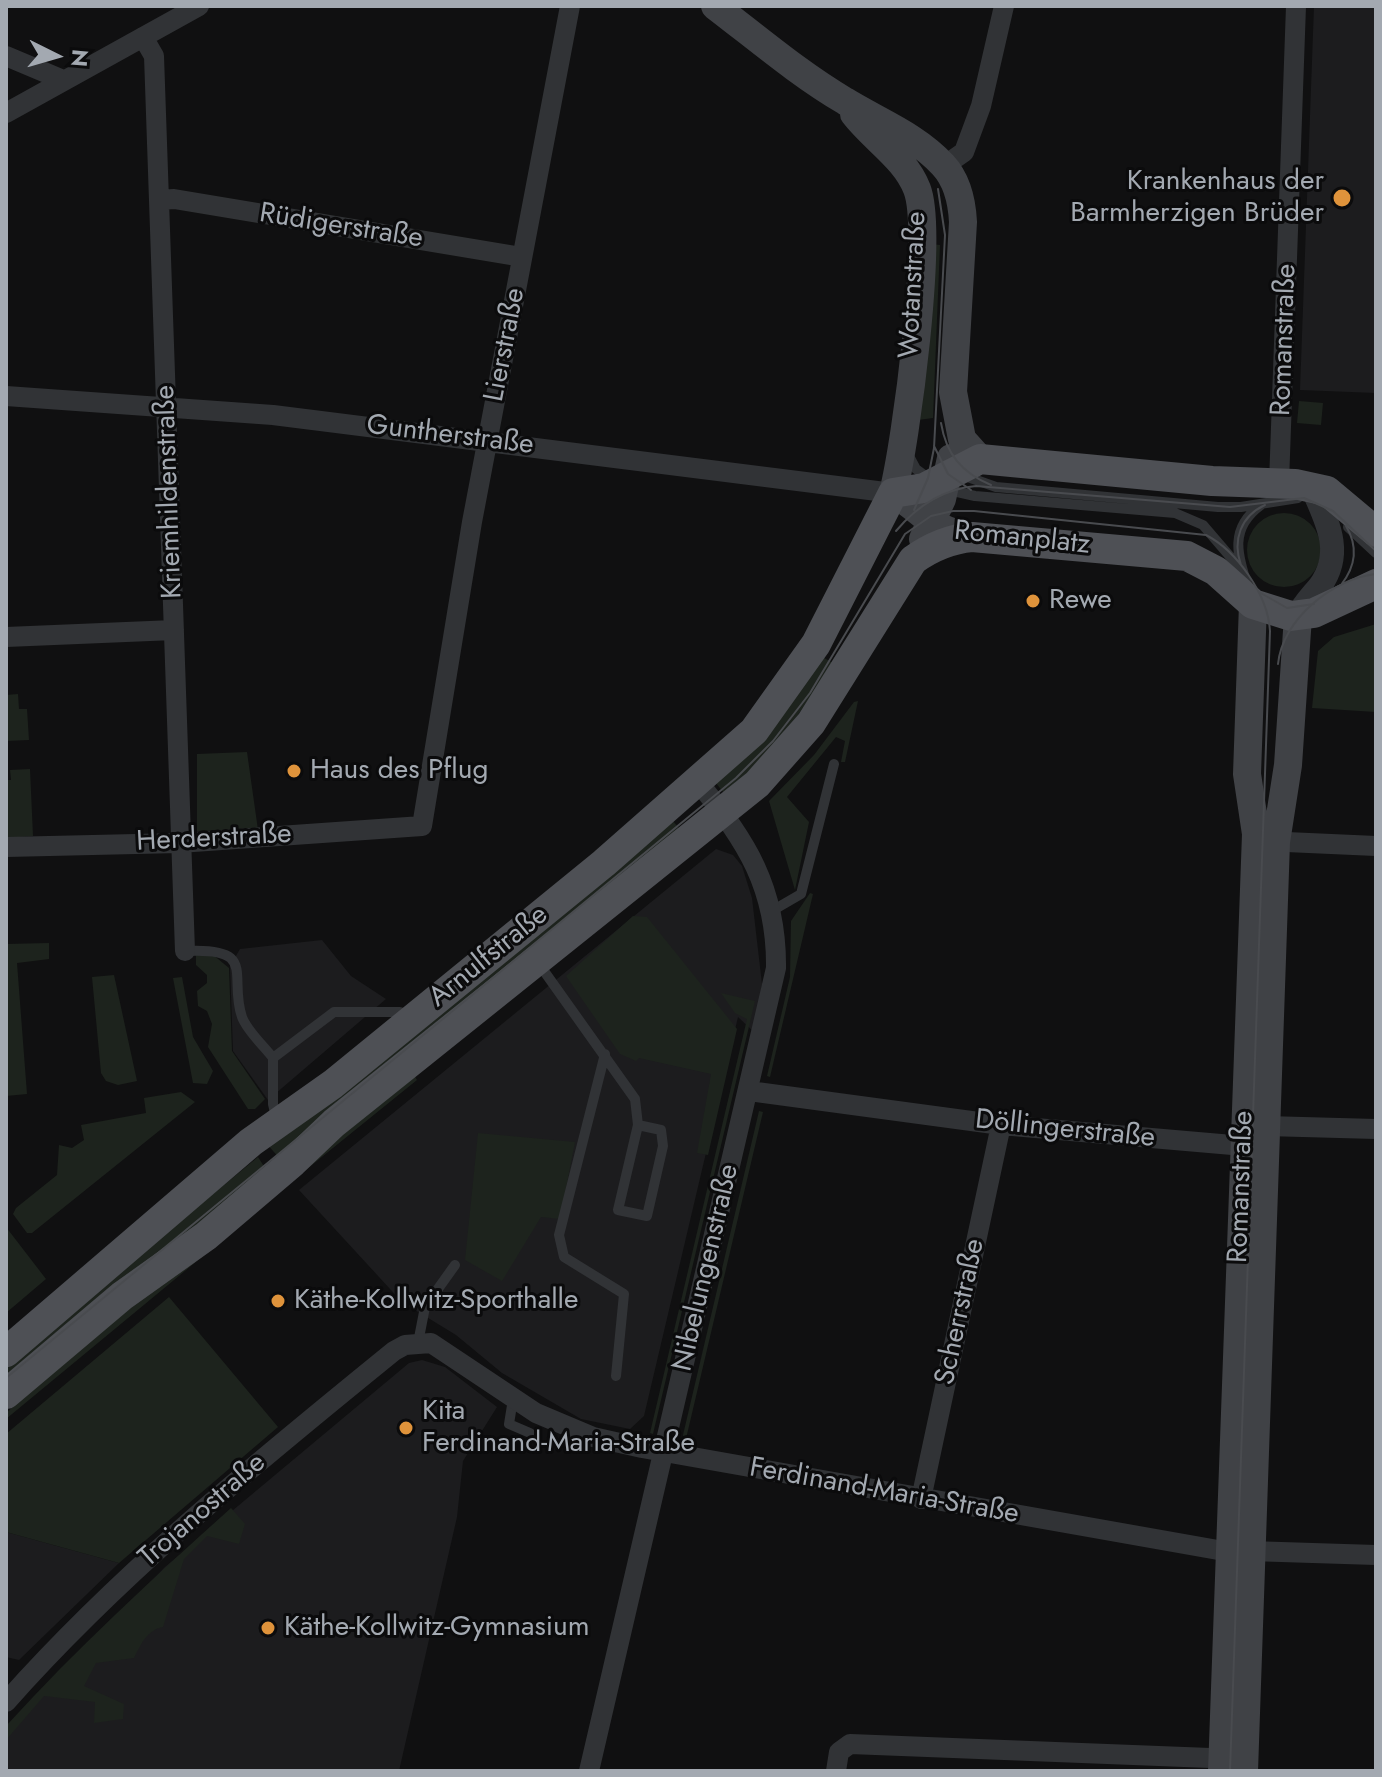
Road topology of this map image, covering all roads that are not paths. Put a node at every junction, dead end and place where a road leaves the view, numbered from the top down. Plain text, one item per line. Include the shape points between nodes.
1 (199, 6) edge
2 (570, 6) edge
3 (715, 6) edge
4 (1004, 6) edge
5 (1296, 6) edge
6 (170, 13) edge
7 (143, 37) junction
8 (6, 56) edge
9 (63, 80) junction
10 (844, 101) junction
11 (6, 113) edge
12 (944, 166) junction
13 (160, 200) junction
14 (522, 257) junction
15 (6, 396) edge
16 (167, 407) junction
17 (905, 434) junction
18 (488, 439) junction
19 (947, 484) junction
20 (893, 493) junction
21 (1272, 493) junction
22 (1323, 495) junction
23 (975, 496) junction
24 (1376, 532) edge
25 (972, 537) junction
26 (1376, 553) edge
27 (913, 560) junction
28 (1239, 567) junction
29 (1376, 584) edge
30 (1253, 604) junction
31 (1298, 616) junction
32 (174, 630) junction
33 (6, 637) edge
34 (834, 764) dead end
35 (697, 781) junction
36 (724, 813) junction
37 (422, 826) joint
38 (1265, 841) junction
39 (179, 843) junction
40 (1376, 846) edge
41 (6, 847) edge
42 (770, 912) junction
43 (185, 951) joint
44 (536, 959) junction
45 (412, 1019) junction
46 (605, 1054) junction
47 (273, 1058) junction
48 (749, 1091) junction
49 (278, 1122) junction
50 (638, 1125) junction
51 (1001, 1125) junction
52 (1266, 1126) junction
53 (1376, 1129) edge
54 (1244, 1146) junction
55 (455, 1265) dead end
56 (418, 1343) junction
57 (6, 1352) edge
58 (616, 1376) dead end
59 (6, 1394) edge
60 (513, 1399) junction
61 (530, 1433) dead end
62 (664, 1452) junction
63 (921, 1499) junction
64 (1240, 1551) junction
65 (1376, 1555) edge
66 (6, 1702) edge
67 (1233, 1765) edge
68 (589, 1771) edge
69 (836, 1771) edge

1 - 6 street
2 - 14 street, Lierstraße
3 - 10 main road, Wotanstraße
4 - 12 street via 981,106 964,152
5 - 21 street, Romanstraße via 1284,364
6 - 7 street
7 - 9 street
7 - 13 street, Kriemhildenstraße via 154,56
8 - 9 street
9 - 11 street
10 - 12 main road, Wotanstraße via 912,137
10 - 17 main road, Wotanstraße via 900,164 919,199 919,281
12 - 19 main road, Wotanstraße via 963,212 953,392 957,426 969,450
13 - 14 street, Rüdigerstraße
13 - 16 street, Kriemhildenstraße
14 - 18 street, Lierstraße
15 - 16 street, Guntherstraße
16 - 18 street, Guntherstraße
16 - 32 street, Kriemhildenstraße
17 - 19 lane via 910,460
17 - 20 main road, Wotanstraße
18 - 20 street, Guntherstraße
18 - 37 street, Lierstraße
19 - 20 main road, Romanplatz
19 - 21 main road, Romanplatz via 1190,479
19 - 23 lane
19 - 23 lane via 955,499
19 - 25 main road, Romanplatz via 952,534
19 - 27 main road, Arnulfstraße
20 - 35 main road, Arnulfstraße via 798,675 754,731
21 - 22 main road, Romanplatz
21 - 28 lane via 1240,529
22 - 24 main road
22 - 26 lane
22 - 31 street via 1333,556
23 - 28 lane via 1175,513 1203,525
25 - 27 main road via 954,539
25 - 30 main road, Romanplatz via 1187,556 1216,571
27 - 36 main road, Arnulfstraße via 811,723
28 - 30 lane
29 - 31 main road
30 - 31 main road, Romanplatz
30 - 38 main road, Romanstraße via 1247,774
31 - 38 main road, Romanstraße via 1288,765
32 - 33 street
32 - 39 street, Kriemhildenstraße
34 - 42 lane via 801,894
35 - 36 street, Nibelungenstraße
35 - 45 main road, Arnulfstraße
36 - 42 street, Nibelungenstraße via 752,856
36 - 44 main road, Arnulfstraße
37 - 39 street, Herderstraße
38 - 40 street
38 - 52 main road, Romanstraße
38 - 54 main road, Romanstraße
39 - 41 street, Herderstraße
39 - 43 street, Kriemhildenstraße
42 - 48 street, Nibelungenstraße via 776,968
43 - 47 lane via 215,951 232,961 243,1020
44 - 46 lane
44 - 59 main road, Arnulfstraße via 334,1123 206,1236 122,1296
45 - 47 lane via 400,1012 334,1012
45 - 49 main road, Arnulfstraße
46 - 50 lane via 635,1099
46 - 58 lane via 559,1235 564,1257 624,1294
47 - 49 lane via 273,1114
48 - 51 street, Döllingerstraße
48 - 62 street, Nibelungenstraße
49 - 57 main road, Arnulfstraße
50 - 50 lane via 618,1210 647,1216 663,1146 661,1130
51 - 54 street, Döllingerstraße
51 - 63 street, Scherrstraße
52 - 53 street
52 - 54 street
52 - 64 main road, Romanstraße
54 - 64 main road, Romanstraße
55 - 56 lane via 425,1307
56 - 60 street, Ferdinand-Maria-Straße via 444,1349
56 - 66 street, Trojanostraße via 394,1351 247,1470 139,1567
60 - 61 lane via 509,1424
60 - 62 street, Ferdinand-Maria-Straße via 593,1437
62 - 63 street, Ferdinand-Maria-Straße
62 - 68 street, Nibelungenstraße
63 - 64 street, Ferdinand-Maria-Straße
64 - 65 street, Ferdinand-Maria-Straße
64 - 67 main road, Romanstraße
67 - 69 street via 850,1744 839,1752

